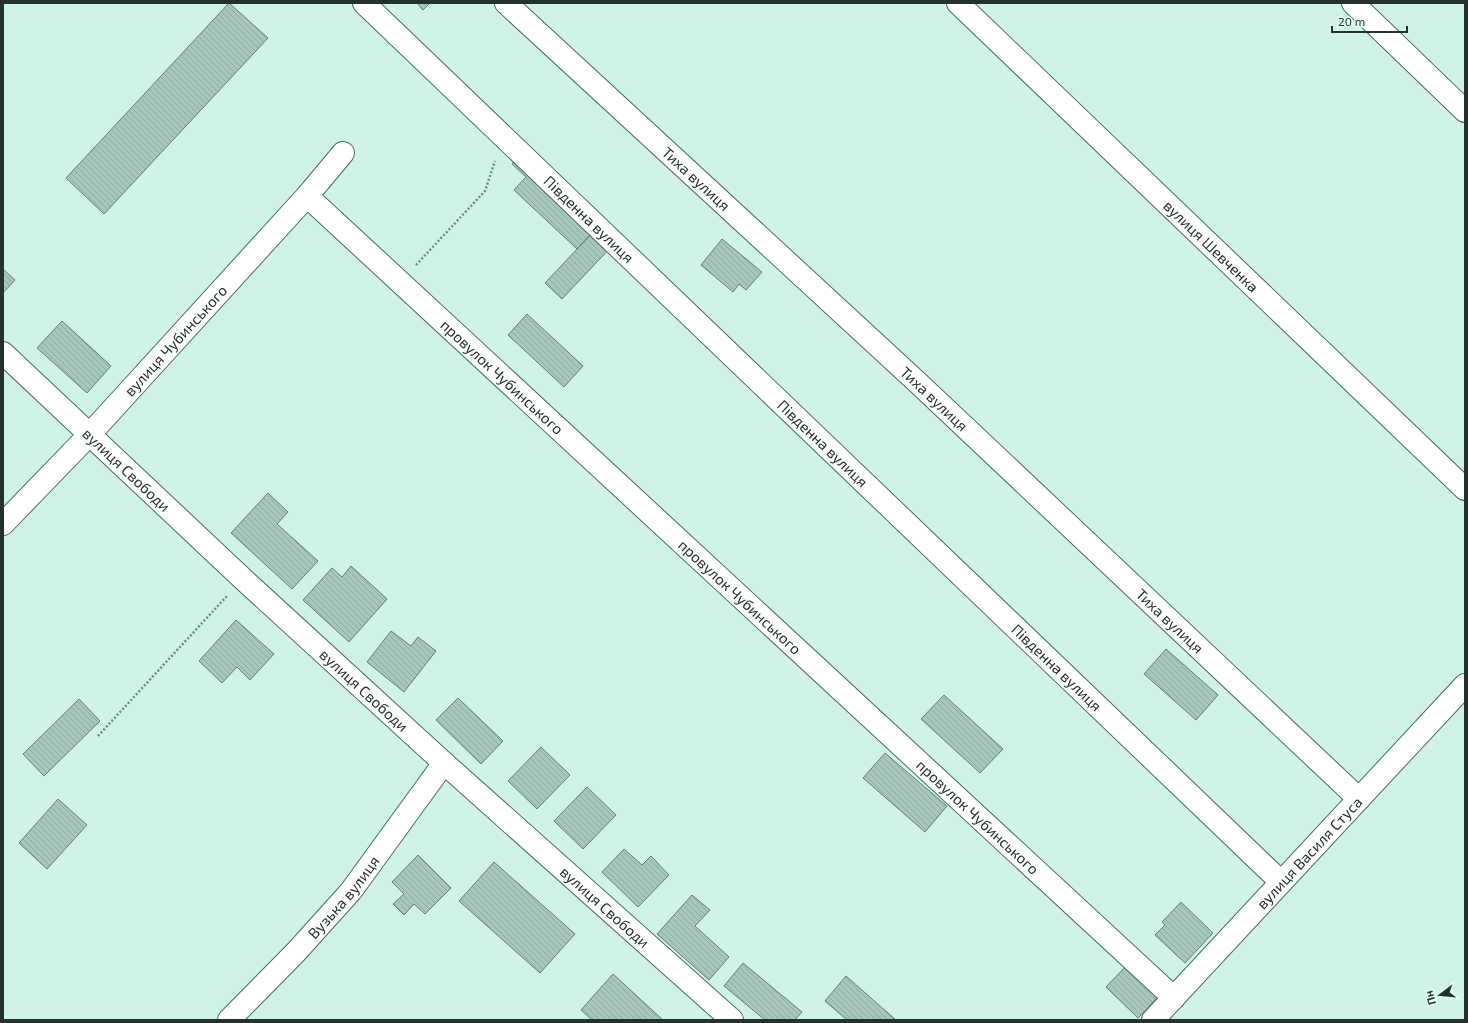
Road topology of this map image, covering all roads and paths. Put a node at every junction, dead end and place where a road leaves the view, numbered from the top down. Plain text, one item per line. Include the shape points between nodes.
1 (364, 3) edge
2 (506, 3) edge
3 (958, 3) edge
4 (1353, 3) edge
5 (1465, 111) edge
6 (503, 136) junction
7 (343, 153) dead end
8 (307, 196) junction
9 (400, 282) junction
10 (3, 353) edge
11 (90, 434) junction
12 (1465, 489) edge
13 (3, 524) edge
14 (243, 579) junction
15 (1465, 685) edge
16 (98, 736) dead end
17 (444, 763) junction
18 (1359, 799) junction
19 (1281, 882) junction
20 (1174, 998) junction
21 (229, 1020) edge
22 (732, 1020) edge
23 (1153, 1020) edge

1 - 6 street, Південна вулиця
2 - 18 street, Тиха вулиця via 916,381
3 - 12 street, вулиця Шевченка
4 - 5 street
6 - 9 path via 485,190
6 - 19 street, Південна вулиця
7 - 8 street, вулиця Чубинського
8 - 9 street, провулок Чубинського
8 - 11 street, вулиця Чубинського
9 - 20 street, провулок Чубинського
10 - 11 street, вулиця Свободи
11 - 13 street, вулиця Чубинського
11 - 14 street, вулиця Свободи
14 - 16 path
14 - 17 street, вулиця Свободи
15 - 18 street, вулиця Василя Стуса
17 - 21 street, Вузька вулиця via 351,890 296,952
17 - 22 street, вулиця Свободи
18 - 19 street, вулиця Василя Стуса
19 - 20 street, вулиця Василя Стуса
20 - 23 street, вулиця Василя Стуса

